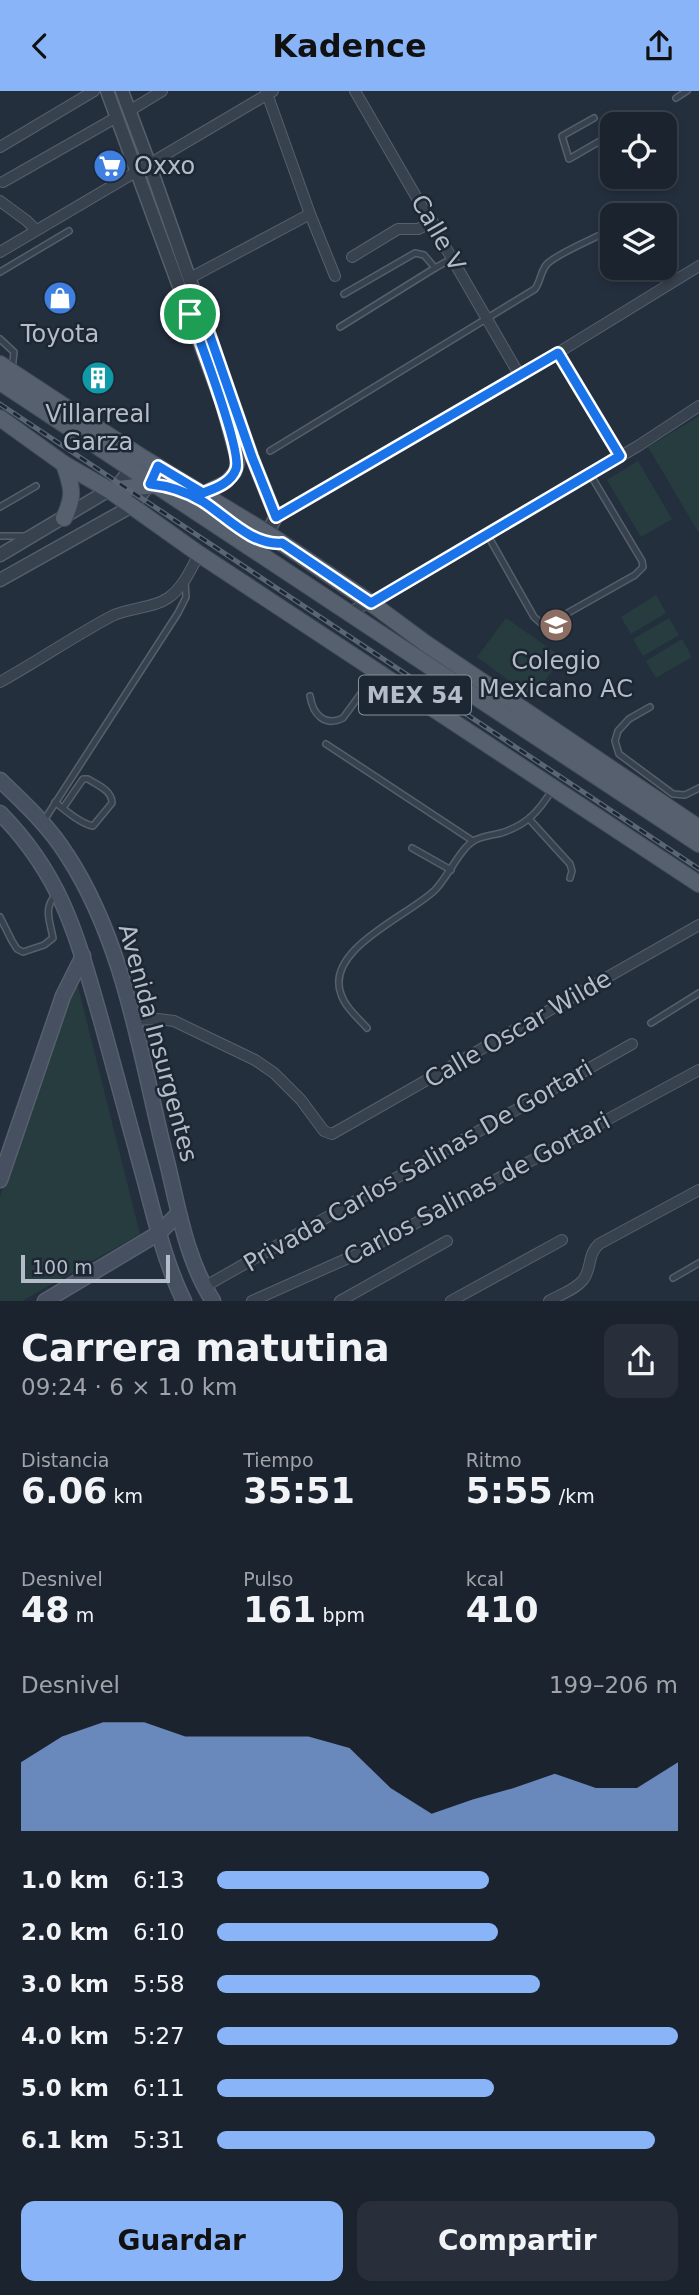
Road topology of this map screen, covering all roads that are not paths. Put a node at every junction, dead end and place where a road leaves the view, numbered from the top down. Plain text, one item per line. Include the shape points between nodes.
1 (94, 91) edge
2 (107, 91) edge
3 (122, 91) edge
4 (162, 91) edge
5 (355, 91) edge
6 (687, 91) edge
7 (269, 92) edge
8 (676, 97) dead end
9 (129, 111) junction
10 (117, 117) junction
11 (594, 118) dead end
12 (600, 141) edge
13 (0, 147) edge
14 (149, 163) junction
15 (136, 171) junction
16 (3, 182) dead end
17 (0, 201) edge
18 (310, 215) junction
19 (433, 222) junction
20 (36, 230) junction
21 (69, 231) dead end
22 (600, 235) edge
23 (19, 241) junction
24 (45, 245) junction
25 (0, 252) edge
26 (29, 255) junction
27 (352, 257) dead end
28 (453, 258) junction
29 (699, 266) edge
30 (435, 268) junction
31 (0, 272) edge
32 (335, 276) dead end
33 (190, 278) junction
34 (344, 295) dead end
35 (196, 312) junction
36 (487, 317) junction
37 (340, 327) dead end
38 (0, 339) edge
39 (558, 353) junction
40 (4, 373) edge
41 (520, 376) junction
42 (227, 401) junction
43 (699, 406) edge
44 (2, 422) edge
45 (270, 451) dead end
46 (140, 456) junction
47 (620, 456) junction
48 (252, 457) junction
49 (238, 462) junction
50 (64, 464) junction
51 (158, 466) junction
52 (131, 471) junction
53 (590, 474) junction
54 (150, 484) junction
55 (36, 486) dead end
56 (109, 490) junction
57 (203, 493) junction
58 (0, 506) edge
59 (132, 506) junction
60 (276, 517) junction
61 (64, 518) junction
62 (267, 533) junction
63 (487, 534) junction
64 (0, 536) edge
65 (33, 536) junction
66 (282, 543) junction
67 (199, 554) junction
68 (0, 555) edge
69 (185, 579) junction
70 (0, 580) edge
71 (371, 603) junction
72 (348, 612) junction
73 (378, 670) junction
74 (0, 682) edge
75 (310, 697) dead end
76 (650, 707) dead end
77 (326, 744) dead end
78 (0, 781) edge
79 (554, 787) junction
80 (697, 791) edge
81 (55, 802) junction
82 (63, 808) junction
83 (0, 813) edge
84 (530, 820) junction
85 (43, 822) junction
86 (699, 828) edge
87 (473, 841) junction
88 (699, 844) edge
89 (412, 848) dead end
90 (451, 870) junction
91 (570, 879) dead end
92 (699, 884) edge
93 (59, 893) junction
94 (0, 917) edge
95 (699, 925) edge
96 (83, 956) junction
97 (699, 993) edge
98 (133, 1020) junction
99 (651, 1023) dead end
100 (367, 1028) dead end
101 (632, 1044) dead end
102 (699, 1070) edge
103 (157, 1125) junction
104 (131, 1129) junction
105 (0, 1180) edge
106 (699, 1191) edge
107 (178, 1214) junction
108 (159, 1233) junction
109 (562, 1240) dead end
110 (447, 1241) dead end
111 (699, 1263) edge
112 (673, 1277) dead end
113 (204, 1287) junction
114 (180, 1300) edge
115 (45, 1301) edge
116 (213, 1301) edge
117 (252, 1301) edge
118 (340, 1301) edge
119 (451, 1301) edge
120 (548, 1301) edge

1 - 13 street
2 - 10 street
3 - 9 street
4 - 9 street
5 - 19 street, Calle V
6 - 8 lane
7 - 14 street
7 - 18 street
9 - 14 street
10 - 15 street
10 - 16 street
11 - 12 lane via 562,135 569,159
14 - 15 street
14 - 33 street
15 - 20 street
15 - 35 street
17 - 20 street
18 - 32 street
18 - 33 street
19 - 27 street via 418,229 398,229
19 - 28 street, Calle V
20 - 23 street
20 - 24 lane
21 - 24 lane
22 - 36 lane via 549,262 535,289
23 - 25 street
23 - 26 lane
24 - 26 lane
26 - 31 lane
28 - 30 lane
28 - 36 street, Calle V
29 - 39 street
30 - 34 lane via 424,255 415,253
30 - 37 lane
33 - 35 street
35 - 42 street
36 - 41 street, Calle V
36 - 45 lane
38 - 40 lane via 14,352
39 - 41 street
39 - 47 street
40 - 46 main road, MEX 54
40 - 52 main road, MEX 54
41 - 60 street
42 - 48 street
42 - 49 street
43 - 47 street
44 - 50 main road, MEX 54
46 - 51 main road, MEX 54
46 - 52 street
47 - 53 street
48 - 49 street
48 - 60 street
49 - 57 street via 226,482
50 - 56 main road, MEX 54
50 - 61 main road via 73,495
51 - 54 street
51 - 57 main road, MEX 54
52 - 54 main road, MEX 54
52 - 56 street
53 - 63 street
53 - 63 lane via 642,561 643,567 635,575 542,624 531,614
54 - 56 main road
54 - 59 street
54 - 66 main road via 175,488 265,542
54 - 72 main road, MEX 54
55 - 58 lane
56 - 59 main road, MEX 54
56 - 61 street
57 - 62 main road, MEX 54
59 - 67 main road, MEX 54
59 - 70 street
60 - 62 street
61 - 65 street
62 - 66 main road, MEX 54
63 - 71 street
64 - 65 lane
65 - 68 street
66 - 71 main road, MEX 54
67 - 69 street
67 - 73 main road, MEX 54
69 - 74 street via 170,597 112,616
69 - 81 lane via 186,597 178,613
71 - 72 street
71 - 86 main road, MEX 54
72 - 88 main road, MEX 54
73 - 75 lane via 337,721 317,716
73 - 79 main road, MEX 54
76 - 80 lane via 618,731 619,754 673,794
77 - 87 lane
78 - 85 main road, Avenida Insurgentes
79 - 84 lane
79 - 92 main road, MEX 54
81 - 82 lane
81 - 85 lane
82 - 82 lane via 93,826 112,798 83,779
83 - 93 main road, Avenida Insurgentes via 33,850
84 - 87 lane
84 - 91 lane via 570,865
85 - 98 main road, Avenida Insurgentes via 78,873 101,920
87 - 90 lane
89 - 90 lane
90 - 100 lane via 434,891 370,936 346,960 338,981 341,997
93 - 94 lane via 47,909 53,937 44,945 23,952 17,949
93 - 96 main road, Avenida Insurgentes
95 - 98 street, Calle Oscar Wilde via 337,1133 324,1131 301,1100 255,1060 174,1021
96 - 104 main road, Avenida Insurgentes
96 - 105 main road via 63,996
97 - 99 lane
98 - 103 main road, Avenida Insurgentes
101 - 113 street, Privada Carlos Salinas De Gortari
102 - 117 street, Carlos Salinas de Gortari via 364,1251
103 - 104 main road via 145,1137
103 - 107 main road, Avenida Insurgentes
104 - 108 main road, Avenida Insurgentes
106 - 120 street via 599,1244 581,1282
107 - 108 main road
107 - 113 main road, Avenida Insurgentes
108 - 114 main road, Avenida Insurgentes
108 - 115 main road
109 - 119 street
110 - 118 street
111 - 112 lane
113 - 116 main road, Avenida Insurgentes

